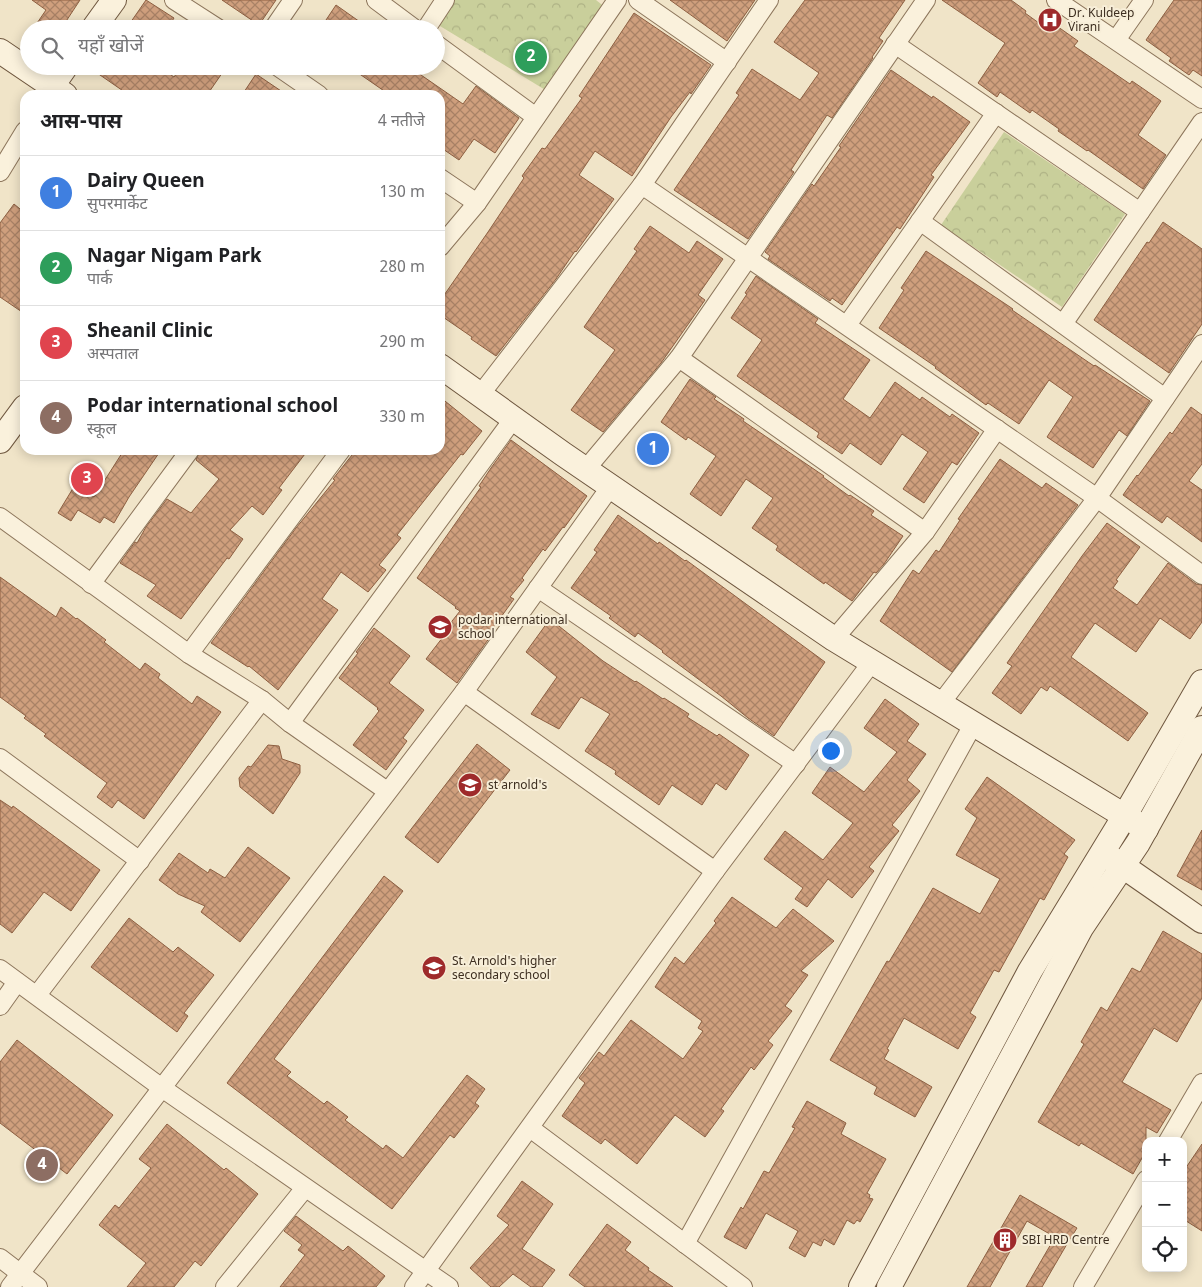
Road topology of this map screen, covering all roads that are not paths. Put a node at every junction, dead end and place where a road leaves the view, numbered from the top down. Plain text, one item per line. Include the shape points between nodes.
1 (114, 0) edge
2 (174, 0) edge
3 (293, 0) edge
4 (376, 0) edge
5 (445, 0) edge
6 (618, 0) edge
7 (638, 0) edge
8 (770, 0) edge
9 (926, 0) edge
10 (1056, 0) edge
11 (1144, 0) edge
12 (100, 20) edge
13 (205, 20) edge
14 (279, 20) edge
15 (403, 20) edge
16 (432, 20) edge
17 (1116, 40) junction
18 (895, 44) junction
19 (0, 51) edge
20 (445, 51) edge
21 (727, 62) junction
22 (20, 66) edge
23 (32, 75) edge
24 (62, 75) edge
25 (290, 75) edge
26 (52, 90) edge
27 (56, 90) edge
28 (312, 90) edge
29 (1202, 99) edge
30 (996, 114) junction
31 (536, 117) junction
32 (1202, 122) edge
33 (20, 139) edge
34 (0, 172) edge
35 (445, 181) edge
36 (642, 185) junction
37 (477, 203) junction
38 (1140, 212) junction
39 (920, 221) junction
40 (445, 241) edge
41 (748, 258) junction
42 (1063, 324) junction
43 (846, 326) junction
44 (1202, 344) edge
45 (679, 358) junction
46 (445, 370) edge
47 (480, 395) junction
48 (1166, 398) junction
49 (20, 414) edge
50 (514, 418) junction
51 (997, 429) junction
52 (0, 441) edge
53 (186, 455) edge
54 (337, 455) edge
55 (586, 469) junction
56 (611, 486) junction
57 (1097, 498) junction
58 (0, 517) edge
59 (925, 532) junction
60 (1202, 575) edge
61 (92, 584) junction
62 (538, 588) junction
63 (834, 638) junction
64 (189, 654) junction
65 (872, 662) junction
66 (1202, 682) edge
67 (464, 692) junction
68 (262, 700) junction
69 (941, 703) junction
70 (290, 723) junction
71 (974, 723) junction
72 (1202, 728) edge
73 (0, 758) edge
74 (796, 764) junction
75 (386, 792) junction
76 (1124, 817) junction
77 (1146, 829) junction
78 (1102, 854) junction
79 (140, 861) junction
80 (1124, 865) junction
81 (715, 871) junction
82 (1202, 921) edge
83 (0, 969) edge
84 (17, 982) junction
85 (37, 995) junction
86 (0, 1006) edge
87 (1202, 1083) edge
88 (162, 1088) junction
89 (530, 1128) junction
90 (1170, 1137) edge
91 (1145, 1182) edge
92 (304, 1188) junction
93 (685, 1244) junction
94 (0, 1258) edge
95 (426, 1271) junction
96 (15, 1280) edge
97 (38, 1287) edge
98 (225, 1287) edge
99 (414, 1287) edge
100 (449, 1287) edge
101 (743, 1287) edge
102 (861, 1287) edge
103 (889, 1287) edge
104 (1084, 1287) edge

1 - 12 main road
2 - 13 street
3 - 14 street
4 - 15 street
5 - 16 street
6 - 31 street
7 - 21 street
8 - 21 street
9 - 18 street
10 - 17 street
11 - 17 street
17 - 29 street
18 - 30 street
18 - 41 street
19 - 22 main road
20 - 31 street
21 - 36 street
23 - 26 main road
24 - 27 main road
25 - 28 street
30 - 38 street
30 - 39 street
31 - 37 street
32 - 38 street
33 - 34 street
35 - 37 street
36 - 41 street
36 - 47 street
37 - 40 street
38 - 42 street
39 - 42 street
39 - 43 street
41 - 43 street
41 - 45 street
42 - 48 street
43 - 51 street
44 - 48 street
45 - 55 street
45 - 59 street
46 - 47 main road
47 - 50 main road
48 - 57 street
49 - 52 main road
50 - 55 main road
50 - 70 street
51 - 57 street
51 - 59 street
53 - 61 street
54 - 64 street
55 - 56 main road
56 - 62 street
56 - 63 main road
57 - 60 street
57 - 69 street
58 - 61 street
59 - 63 street
61 - 64 street
62 - 67 street
62 - 74 street
63 - 65 main road
64 - 68 street
65 - 69 main road
65 - 74 street
66 - 76 main road
67 - 75 street
67 - 81 street
68 - 70 street
68 - 79 street
69 - 71 main road
70 - 75 street
71 - 76 main road
71 - 93 street
72 - 77 main road
73 - 79 street
74 - 81 street
75 - 88 street
76 - 77 main road
76 - 78 main road
77 - 80 main road
78 - 80 main road
78 - 102 main road via 1030,971
79 - 85 street
80 - 82 main road
80 - 103 main road via 1081,928
81 - 89 street
83 - 84 street
84 - 85 street
84 - 86 street
85 - 88 street
87 - 90 street
88 - 92 street
88 - 96 street
89 - 93 street
89 - 95 street
91 - 104 street
92 - 95 street
92 - 98 street
93 - 101 street
94 - 96 street
95 - 99 street
95 - 100 street
96 - 97 street

